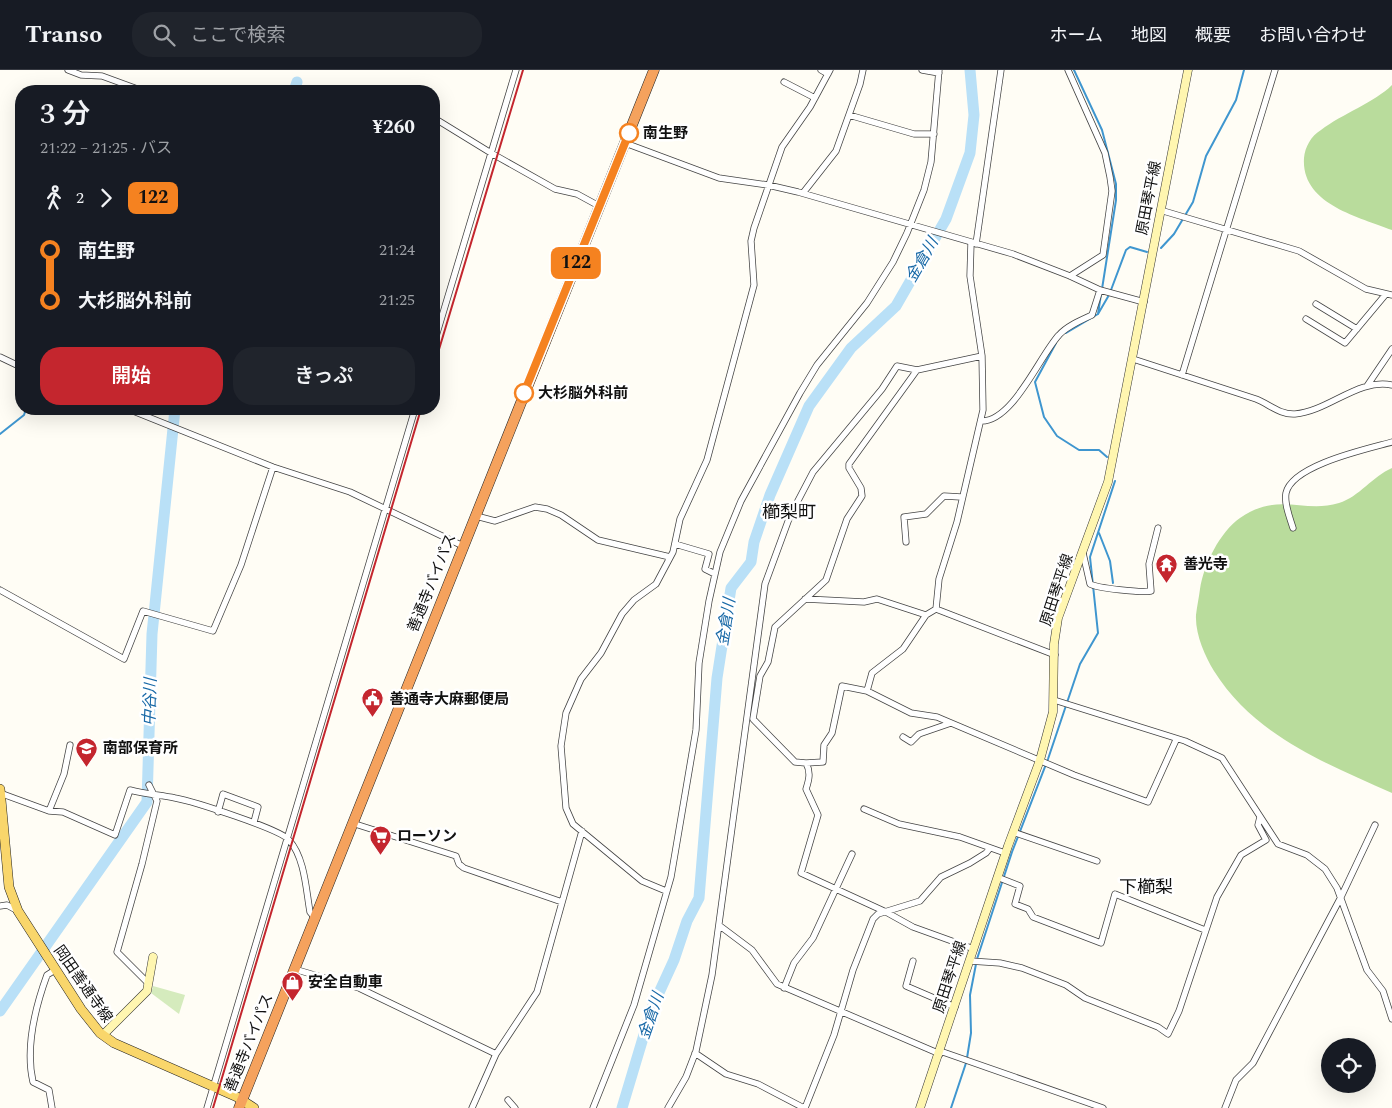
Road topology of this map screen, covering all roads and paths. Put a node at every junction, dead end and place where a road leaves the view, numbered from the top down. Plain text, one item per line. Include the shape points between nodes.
1 (68, 70) edge
2 (516, 70) edge
3 (654, 70) edge
4 (821, 70) edge
5 (863, 70) edge
6 (922, 70) edge
7 (1001, 70) edge
8 (1068, 70) edge
9 (1188, 70) edge
10 (1275, 70) edge
11 (829, 72) edge
12 (939, 72) edge
13 (784, 82) dead end
14 (127, 85) edge
15 (815, 98) junction
16 (849, 115) junction
17 (440, 122) edge
18 (934, 134) junction
19 (626, 143) junction
20 (491, 153) junction
21 (768, 185) junction
22 (803, 193) junction
23 (599, 206) junction
24 (1160, 210) junction
25 (910, 226) junction
26 (1227, 229) junction
27 (974, 244) junction
28 (1070, 276) junction
29 (1105, 292) junction
30 (1389, 294) edge
31 (1144, 302) junction
32 (1316, 304) dead end
33 (1306, 319) dead end
34 (440, 323) edge
35 (1357, 329) junction
36 (1392, 349) edge
37 (982, 356) junction
38 (0, 357) edge
39 (1133, 359) junction
40 (15, 364) edge
41 (917, 370) junction
42 (1182, 375) junction
43 (1392, 385) edge
44 (1367, 386) junction
45 (143, 415) edge
46 (413, 415) edge
47 (981, 421) junction
48 (1392, 442) edge
49 (273, 467) junction
50 (961, 497) junction
51 (385, 508) junction
52 (476, 516) junction
53 (1158, 528) dead end
54 (1293, 528) dead end
55 (906, 542) dead end
56 (675, 544) junction
57 (463, 546) junction
58 (1083, 553) junction
59 (670, 557) junction
60 (715, 574) junction
61 (0, 590) edge
62 (805, 599) junction
63 (936, 609) junction
64 (926, 615) junction
65 (1055, 655) junction
66 (757, 675) junction
67 (867, 691) junction
68 (1054, 700) junction
69 (951, 723) junction
70 (903, 737) dead end
71 (1176, 740) junction
72 (70, 745) dead end
73 (1044, 762) junction
74 (806, 763) junction
75 (149, 785) dead end
76 (0, 791) edge
77 (154, 797) junction
78 (864, 809) dead end
79 (49, 811) junction
80 (218, 812) junction
81 (1260, 817) junction
82 (254, 822) junction
83 (352, 824) junction
84 (1374, 826) dead end
85 (582, 832) junction
86 (1017, 834) junction
87 (287, 837) junction
88 (990, 848) junction
89 (852, 854) dead end
90 (1005, 854) junction
91 (1097, 861) dead end
92 (1001, 879) junction
93 (836, 890) junction
94 (666, 891) dead end
95 (1341, 897) junction
96 (562, 902) junction
97 (0, 906) edge
98 (18, 911) junction
99 (886, 912) junction
100 (315, 918) junction
101 (720, 926) junction
102 (1206, 930) junction
103 (974, 949) junction
104 (153, 957) dead end
105 (913, 961) dead end
106 (975, 962) junction
107 (294, 969) junction
108 (55, 970) junction
109 (148, 983) junction
110 (784, 988) junction
111 (955, 1007) junction
112 (841, 1012) junction
113 (1392, 1019) edge
114 (103, 1035) junction
115 (695, 1053) junction
116 (940, 1053) junction
117 (496, 1054) junction
118 (213, 1088) junction
119 (241, 1104) edge
120 (52, 1108) edge
121 (207, 1108) edge
122 (254, 1108) edge
123 (472, 1108) edge
124 (593, 1108) edge
125 (668, 1108) edge
126 (804, 1108) edge
127 (920, 1108) edge
128 (1103, 1108) edge
129 (1225, 1108) edge

1 - 14 street via 81,75 102,76
2 - 20 street
3 - 19 highway, 善通寺バイパス
4 - 11 street
5 - 16 street
6 - 12 street
7 - 27 street
8 - 28 street via 1105,153 1112,191 1103,255
9 - 24 main road, 原田琴平線
10 - 26 street
11 - 15 street
12 - 18 street
13 - 15 street
15 - 21 street via 782,147
16 - 18 street via 914,134
16 - 22 street via 836,151
17 - 20 street
18 - 25 street via 924,190
19 - 21 street via 718,178
19 - 23 highway, 善通寺バイパス
20 - 23 street via 555,189 576,194
20 - 34 street
21 - 22 street
21 - 56 street via 751,241 754,285 705,466 690,493
22 - 25 street
23 - 52 highway, 善通寺バイパス
24 - 26 street
24 - 31 main road, 原田琴平線
25 - 27 street
25 - 60 street via 893,262 866,303 817,365 785,418 741,501 720,552
26 - 30 street via 1308,255 1366,289
26 - 42 street
27 - 28 street via 1013,254
27 - 37 street via 970,276
28 - 29 street
29 - 31 street
29 - 47 street via 1092,315 1060,334 1030,380 1001,414 993,420
30 - 35 street
31 - 39 main road, 原田琴平線
32 - 35 street
33 - 35 street via 1345,343
36 - 44 street
37 - 41 street
37 - 47 street
38 - 40 street
39 - 42 street
39 - 58 main road, 原田琴平線 via 1108,482
41 - 62 street via 849,464 862,496 848,519 830,574
41 - 66 street via 897,366 882,389 822,459 797,501 765,584
42 - 44 street via 1259,400 1283,413 1295,414
43 - 44 street
45 - 49 street
46 - 51 street
47 - 50 street
48 - 54 street via 1346,455 1300,474 1286,494
49 - 51 street via 306,476
49 - 61 street via 241,565 213,631 143,611 124,659
50 - 55 street via 944,496 926,514 904,517
50 - 63 street via 957,522 939,579
51 - 57 street
51 - 87 street
52 - 57 highway, 善通寺バイパス
52 - 59 street via 494,521 535,507 547,509 598,540
53 - 58 street via 1149,564 1151,591 1096,588 1090,584
56 - 59 street
56 - 60 street via 709,554 705,569
57 - 83 highway, 善通寺バイパス
58 - 65 main road, 原田琴平線 via 1058,618
59 - 85 street via 656,584 634,600 622,614 601,653 580,679 566,713 561,746 566,808 568,816
60 - 124 street via 699,663 696,730 671,877 634,1005
62 - 64 street via 864,602 877,599
62 - 66 street via 777,622 768,662
63 - 64 street
63 - 65 street
64 - 67 street via 903,649 872,673
65 - 68 main road, 原田琴平線
66 - 74 street via 753,719 795,762
66 - 101 street
67 - 69 street via 911,713
67 - 74 street via 842,686 832,733 824,745 823,762
68 - 71 street
68 - 73 main road, 原田琴平線
69 - 70 street via 919,734 911,742
69 - 73 street
71 - 73 street via 1148,802
71 - 81 street via 1222,758
72 - 79 street via 64,774
73 - 86 main road, 原田琴平線
74 - 93 street via 810,778 806,789 818,815 801,873
75 - 77 street
76 - 79 street
76 - 98 main road, 岡田善通寺線 via 9,887
77 - 79 street via 130,790 114,835 63,812
77 - 80 street via 176,798
77 - 109 street via 157,801 142,864 117,952
78 - 88 street via 899,824 960,837
80 - 82 street
80 - 82 street via 223,794 258,807
81 - 95 street via 1278,844 1307,855 1325,869
81 - 102 street via 1258,825 1266,840 1241,855 1217,897
82 - 87 street
83 - 96 street via 456,856 464,868
83 - 100 highway, 善通寺バイパス
84 - 95 street
85 - 94 street via 642,881
85 - 96 street
86 - 90 main road, 原田琴平線
86 - 91 street via 1045,847 1079,851
87 - 100 street via 297,853 310,912
87 - 118 street
88 - 90 street
88 - 99 street via 986,854 941,877 920,902
89 - 93 street
90 - 92 main road, 原田琴平線
92 - 102 street via 1020,886 1015,904 1028,910 1033,917 1102,943 1115,894
92 - 103 main road, 原田琴平線
93 - 99 street
93 - 110 street via 813,938 794,963
95 - 113 street via 1367,970 1383,991
95 - 129 street via 1253,1063 1236,1080
96 - 117 street via 537,992
97 - 98 street via 7,905
98 - 108 main road, 岡田善通寺線
99 - 103 street via 913,927
99 - 112 street via 873,919
100 - 107 highway, 善通寺バイパス
101 - 110 street via 752,950 773,981
101 - 115 street
102 - 106 street via 1168,1034 1085,998 1066,985 1022,968
103 - 106 main road, 原田琴平線
104 - 109 main road
105 - 111 street via 906,986
106 - 111 main road, 原田琴平線
107 - 117 street via 360,988
107 - 119 highway, 善通寺バイパス
108 - 114 main road, 岡田善通寺線
108 - 120 street via 47,975 41,990 31,1051 34,1082 48,1090
109 - 114 main road via 146,991
110 - 112 street
111 - 116 main road, 原田琴平線
112 - 116 street
112 - 126 street
114 - 118 main road, 岡田善通寺線 via 128,1052
115 - 125 street
115 - 126 street via 726,1074 766,1087
116 - 127 main road, 原田琴平線
116 - 128 street
117 - 123 street
118 - 119 main road, 岡田善通寺線
118 - 121 street
119 - 122 main road, 岡田善通寺線

